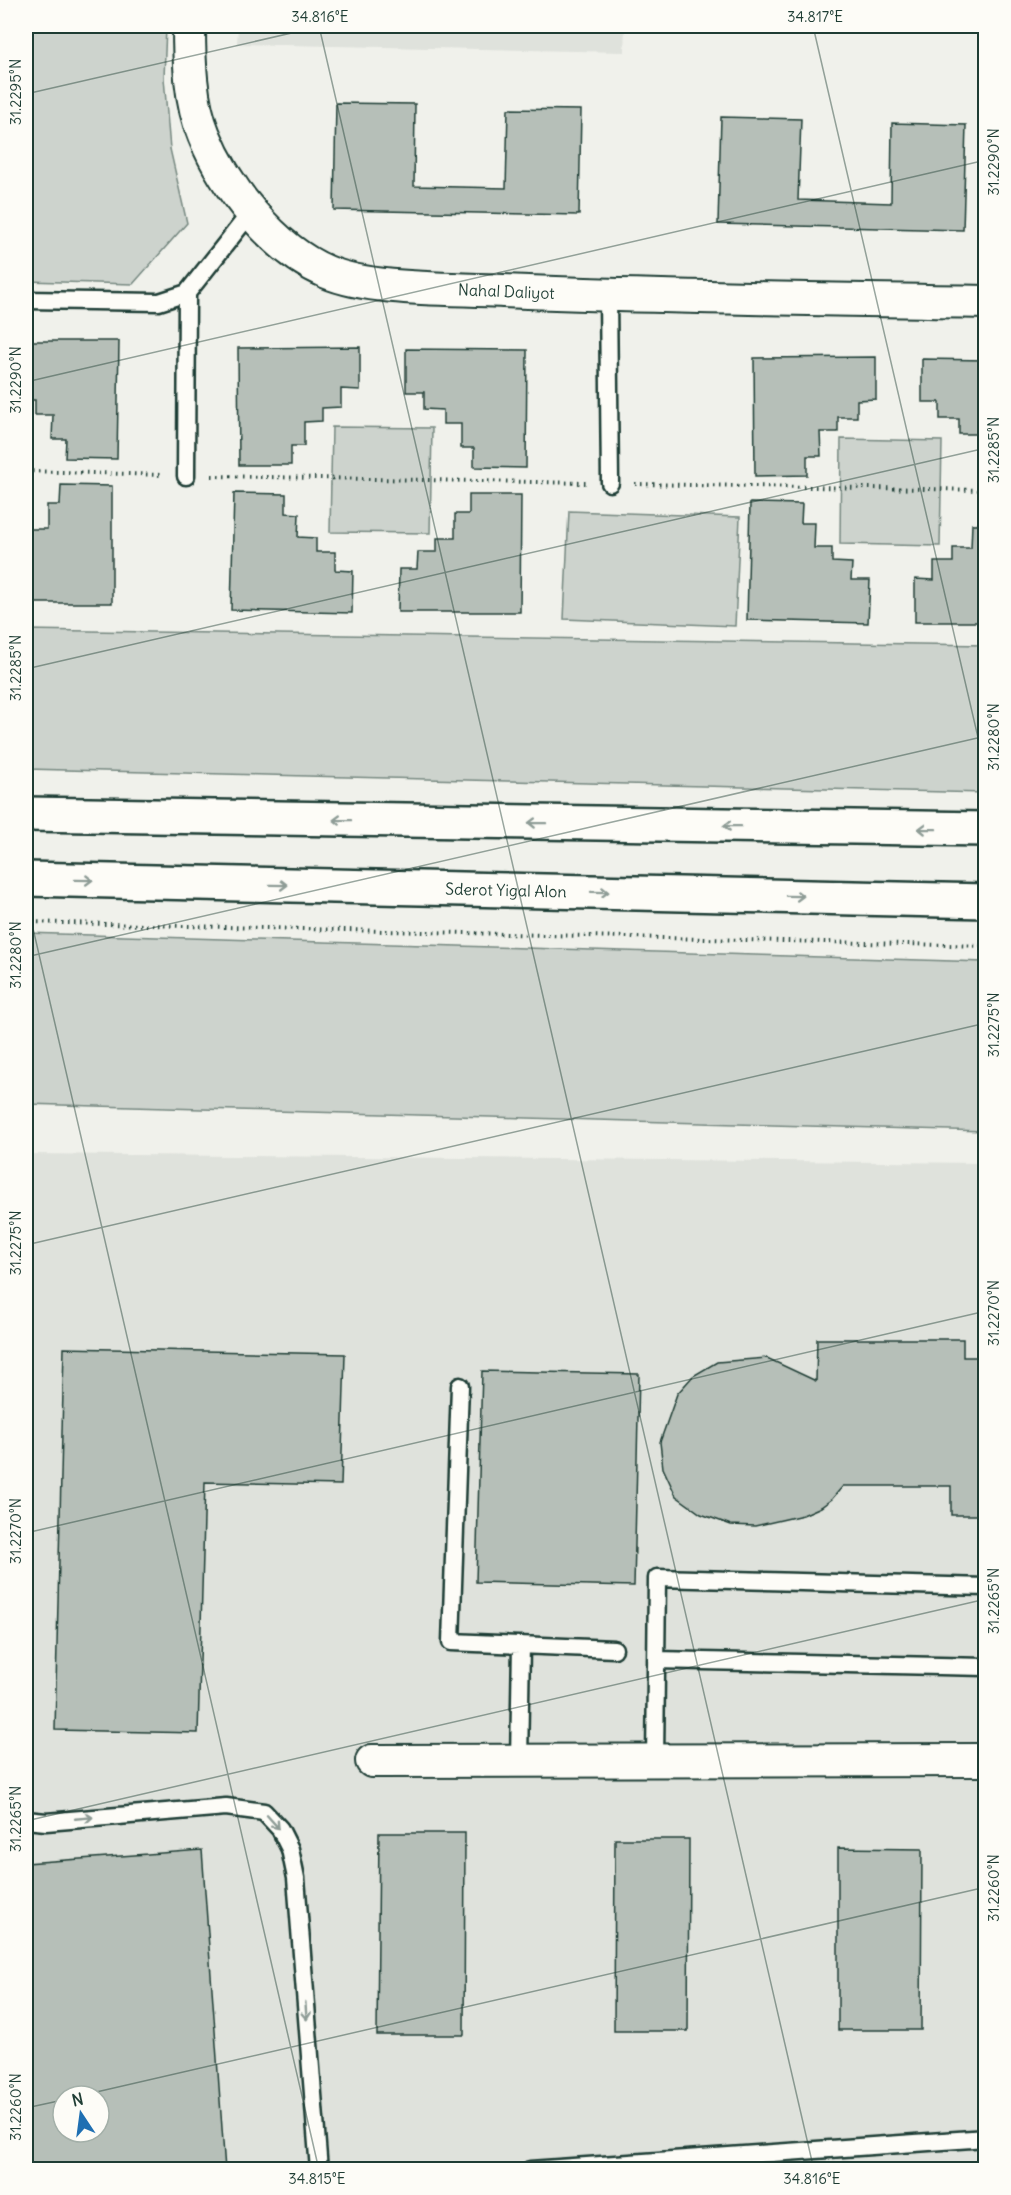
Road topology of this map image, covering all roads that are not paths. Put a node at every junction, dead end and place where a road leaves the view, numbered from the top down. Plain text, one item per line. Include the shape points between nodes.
1 (189, 26) edge
2 (251, 212) junction
3 (187, 292) junction
4 (608, 296) junction
5 (26, 300) edge
6 (986, 302) edge
7 (186, 476) road end
8 (610, 483) road end
9 (26, 814) edge
10 (986, 830) edge
11 (26, 879) edge
12 (986, 901) edge
13 (460, 1386) dead end
14 (986, 1587) edge
15 (521, 1644) junction
16 (614, 1648) dead end
17 (656, 1660) junction
18 (986, 1667) edge
19 (986, 1760) edge
20 (372, 1761) dead end
21 (519, 1761) junction
22 (655, 1761) junction
23 (26, 1820) edge
24 (986, 2138) edge
25 (318, 2169) edge
26 (530, 2169) edge

1 - 2 street, Nahal Daliyot via 194,95 203,134 232,187
2 - 3 lane
2 - 4 street, Nahal Daliyot via 302,259 357,281
3 - 5 lane via 159,302
3 - 7 lane
4 - 6 street, Nahal Daliyot
4 - 8 lane
10 -> 9 highway
11 -> 12 highway, Sderot Yigal Alon
13 - 15 lane via 451,1642
14 - 17 lane via 657,1578
15 - 16 lane
15 - 21 lane
17 - 18 lane
17 - 22 lane
19 - 22 street
20 - 21 street
21 - 22 street
23 -> 25 lane via 226,1807 264,1812 280,1829 290,1849 296,1878
24 - 26 lane

